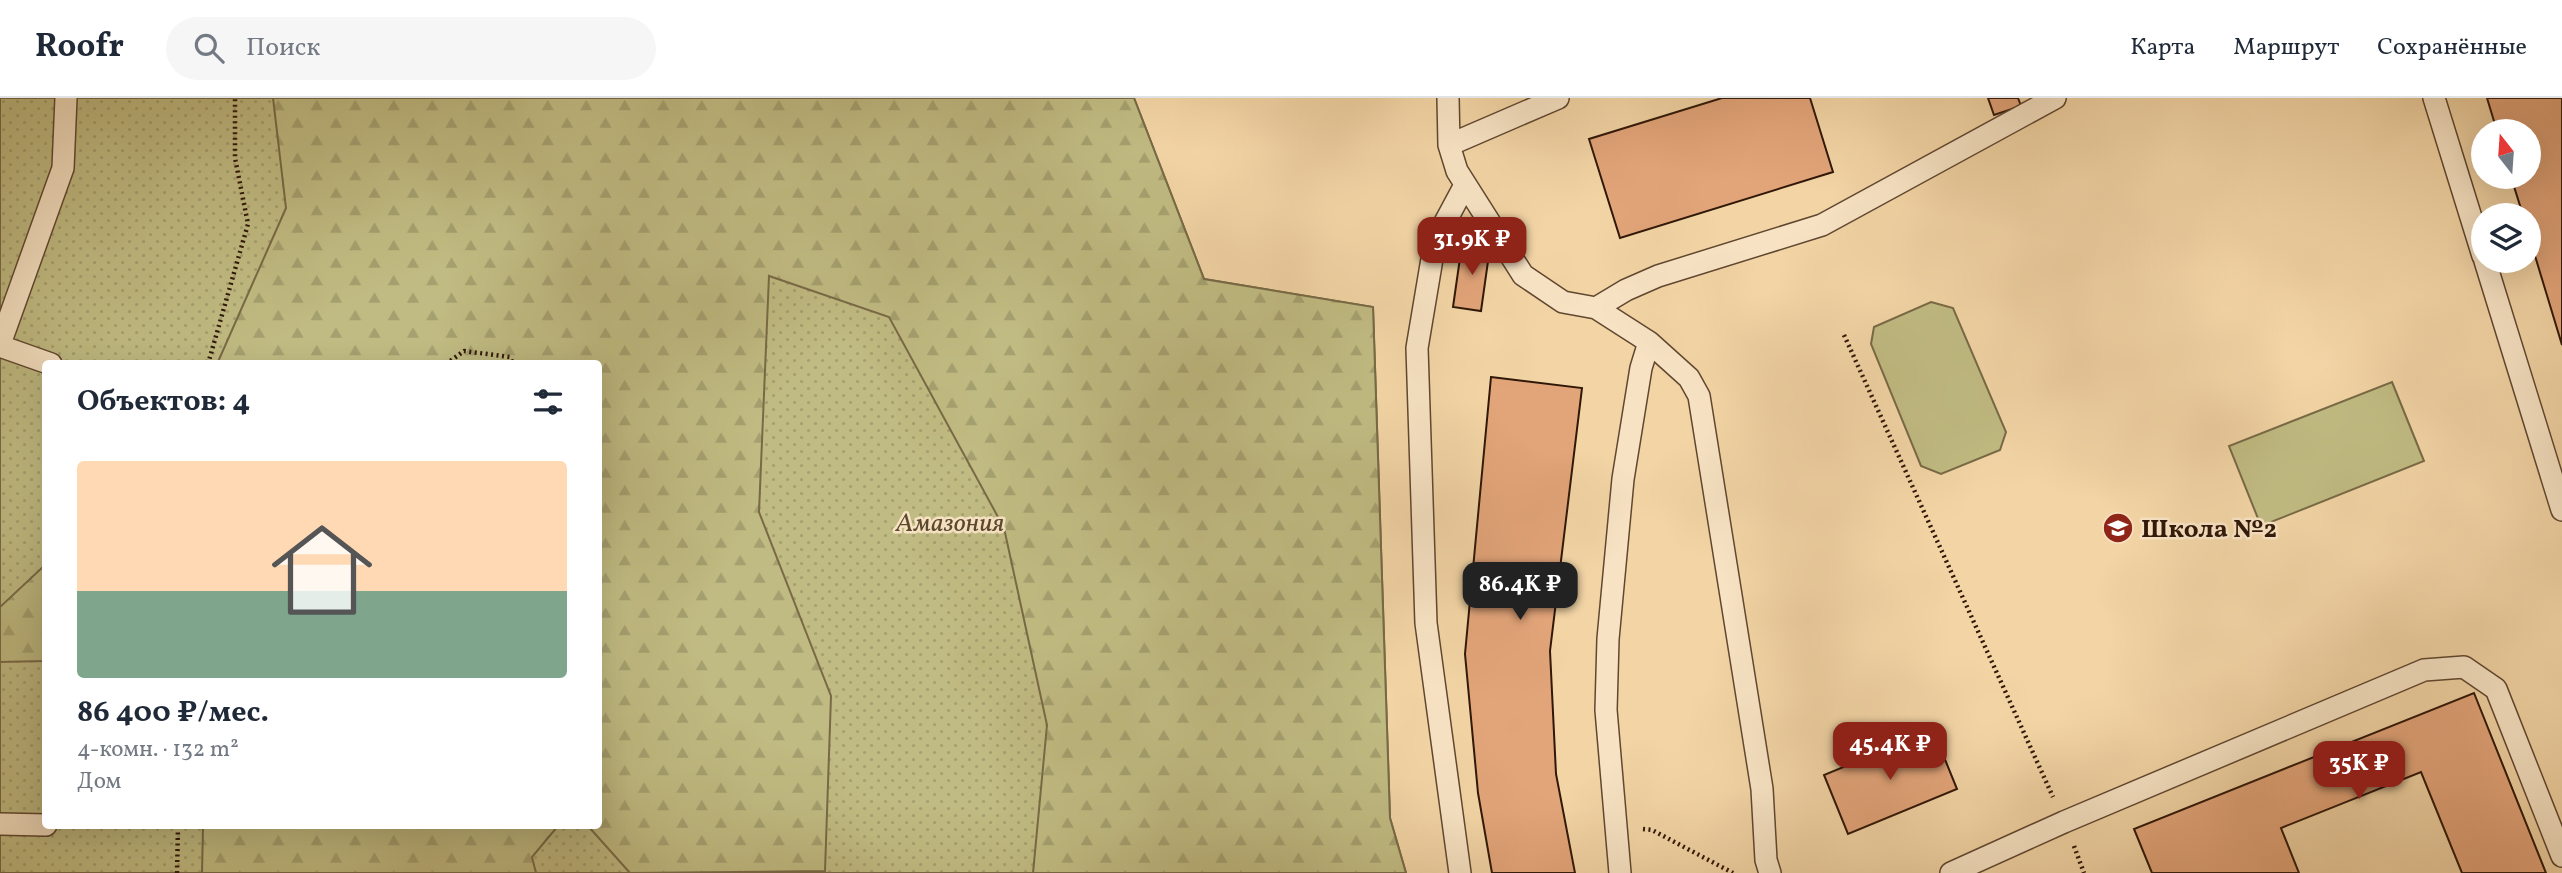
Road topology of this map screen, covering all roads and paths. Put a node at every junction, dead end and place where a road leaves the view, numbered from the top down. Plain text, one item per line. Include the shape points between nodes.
1 (66, 98) edge
2 (235, 98) edge
3 (1448, 98) edge
4 (1558, 98) edge
5 (2054, 98) edge
6 (2434, 98) edge
7 (1449, 145) junction
8 (1465, 185) junction
9 (2471, 217) edge
10 (2488, 273) edge
11 (1596, 308) junction
12 (1844, 335) dead end
13 (1649, 342) junction
14 (0, 345) edge
15 (209, 360) edge
16 (452, 360) edge
17 (512, 360) edge
18 (42, 361) edge
19 (2562, 510) edge
20 (2064, 822) junction
21 (0, 824) edge
22 (42, 825) edge
23 (178, 829) edge
24 (1652, 831) dead end
25 (2562, 856) edge
26 (177, 873) edge
27 (1460, 873) edge
28 (1620, 873) edge
29 (1734, 873) edge
30 (1770, 873) edge
31 (1951, 873) edge
32 (2084, 873) edge

1 - 14 lane via 63,168
2 - 15 path via 235,158 248,224
3 - 7 lane
4 - 7 lane
5 - 11 lane via 1822,225 1658,276
6 - 9 lane
7 - 8 lane
8 - 11 lane via 1522,275 1563,302
8 - 27 lane via 1435,241 1417,348 1426,624
10 - 19 lane
11 - 13 lane
12 - 20 path
13 - 28 lane via 1623,479 1608,639 1606,710
13 - 30 lane via 1689,378 1699,396 1762,789
14 - 18 lane
16 - 17 path via 464,351 510,356
20 - 25 lane via 2424,670 2464,667 2496,689
20 - 31 lane
20 - 32 path
21 - 22 lane
23 - 26 path
24 - 29 path

